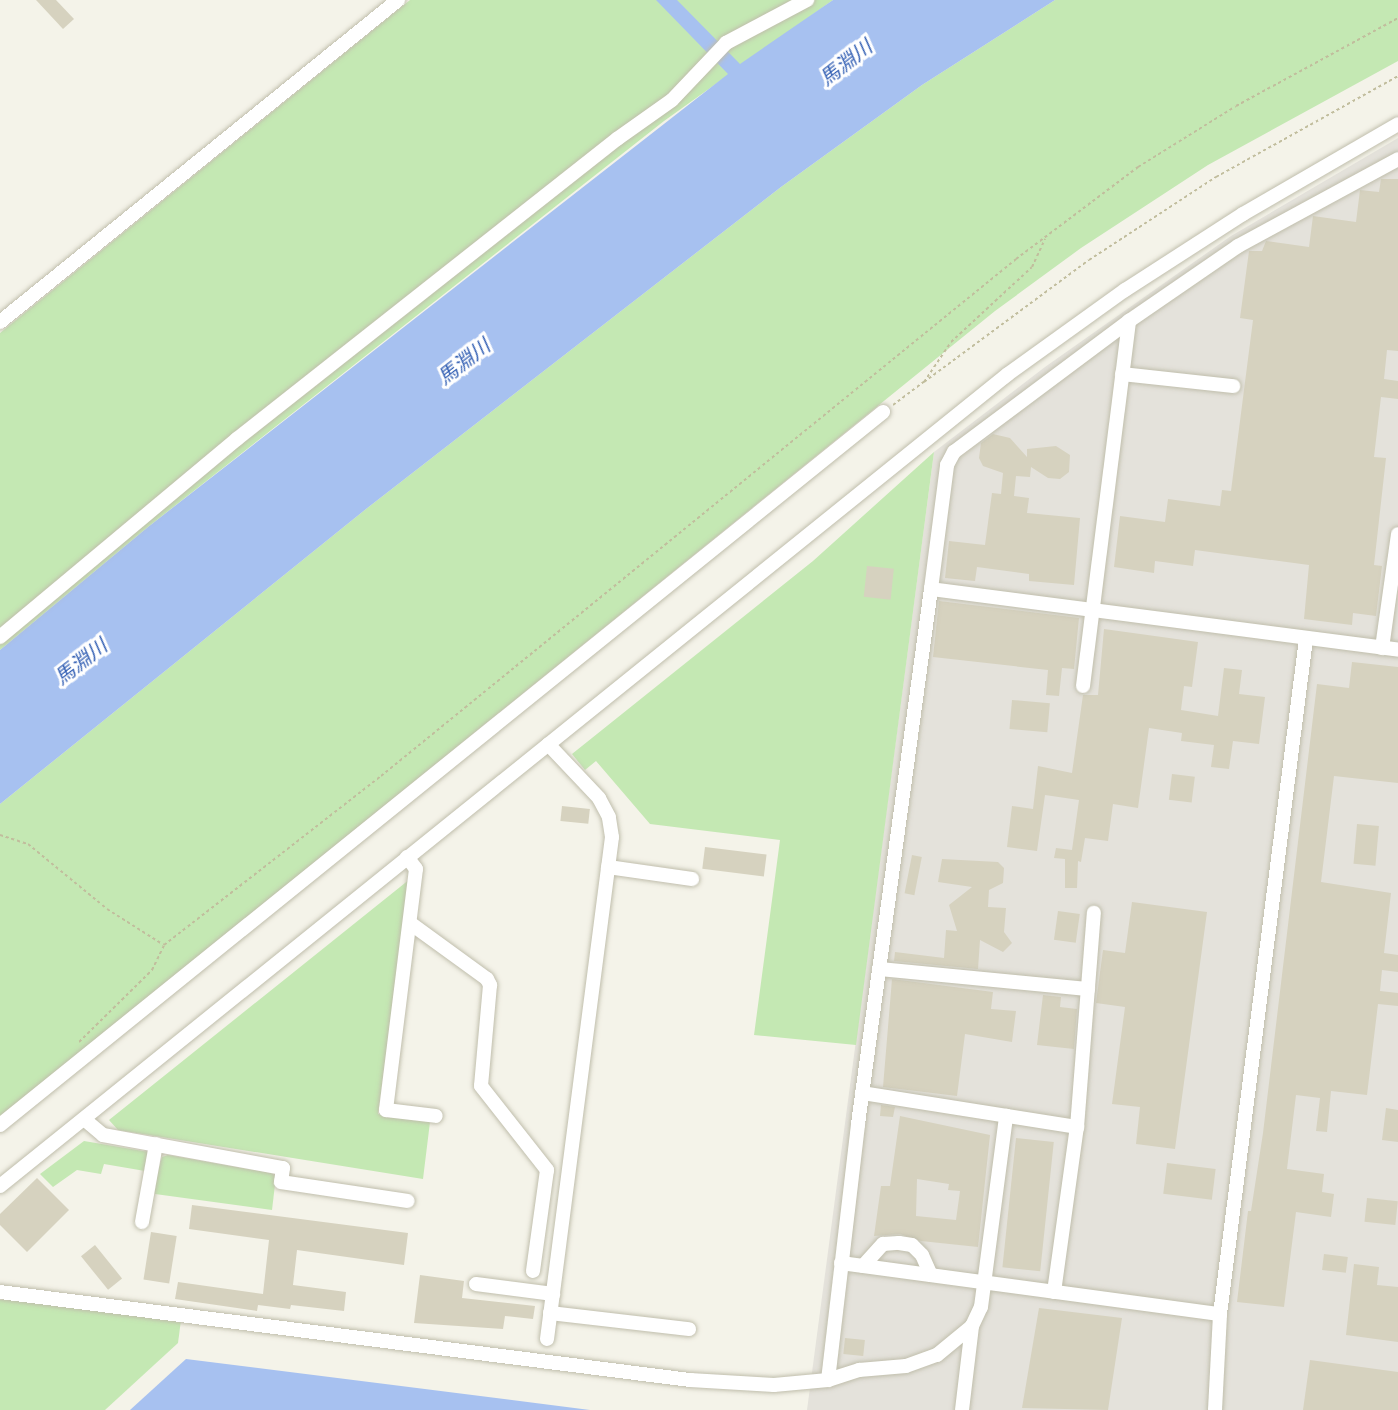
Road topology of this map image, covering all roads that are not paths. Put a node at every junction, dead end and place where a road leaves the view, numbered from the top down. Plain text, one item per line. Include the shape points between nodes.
1 (398, 0) edge
2 (807, 0) edge
3 (1398, 124) edge
4 (1398, 159) edge
5 (1129, 321) junction
6 (0, 322) edge
7 (1122, 374) junction
8 (1233, 386) dead end
9 (884, 412) road end
10 (1398, 534) edge
11 (931, 589) junction
12 (1091, 609) junction
13 (0, 637) edge
14 (1306, 639) junction
15 (1383, 648) junction
16 (1398, 650) edge
17 (1083, 686) dead end
18 (548, 744) junction
19 (407, 857) junction
20 (608, 867) junction
21 (692, 879) dead end
22 (1094, 913) dead end
23 (410, 923) junction
24 (879, 969) junction
25 (1088, 989) junction
26 (862, 1093) junction
27 (436, 1116) dead end
28 (1006, 1116) junction
29 (84, 1119) junction
30 (0, 1125) edge
31 (1077, 1127) junction
32 (156, 1144) junction
33 (0, 1186) edge
34 (408, 1201) dead end
35 (142, 1222) dead end
36 (842, 1263) junction
37 (863, 1266) junction
38 (533, 1270) dead end
39 (931, 1275) junction
40 (983, 1282) junction
41 (477, 1284) dead end
42 (0, 1292) edge
43 (1054, 1292) junction
44 (553, 1293) junction
45 (550, 1313) junction
46 (1220, 1314) junction
47 (972, 1326) junction
48 (689, 1329) dead end
49 (547, 1339) dead end
50 (828, 1380) junction
51 (962, 1410) edge
52 (1215, 1410) edge

1 - 6 street
2 - 13 street via 726,43 672,100 617,139 237,439
3 - 18 street via 1154,271 1026,361
4 - 5 street via 1238,246
5 - 7 street
5 - 11 street via 954,452 947,465
7 - 8 street
7 - 12 street
9 - 30 street
10 - 15 street
11 - 12 street
11 - 24 street
12 - 14 street
12 - 17 street
14 - 15 street
14 - 46 street
15 - 16 street
18 - 19 street
18 - 20 street via 598,798 609,817 612,837
19 - 23 street via 416,869
19 - 29 street
20 - 21 street
20 - 44 street
22 - 25 street
23 - 27 street via 386,1110
23 - 38 street via 490,985 482,1086 547,1170
24 - 25 street
24 - 26 street
25 - 31 street
26 - 28 street
26 - 36 street
28 - 31 street
28 - 40 street
29 - 32 street via 103,1135
29 - 33 street
31 - 43 street
32 - 34 street via 283,1167 281,1182
32 - 35 street
36 - 37 street
36 - 50 street
37 - 39 street
37 - 39 street via 883,1244 899,1243 912,1245 922,1255
39 - 40 street
40 - 43 street
40 - 47 street via 981,1307
41 - 44 street
42 - 50 street via 690,1380 774,1385
43 - 46 street
44 - 45 street
45 - 48 street
45 - 49 street
46 - 52 street
47 - 50 street via 937,1355
47 - 51 street

